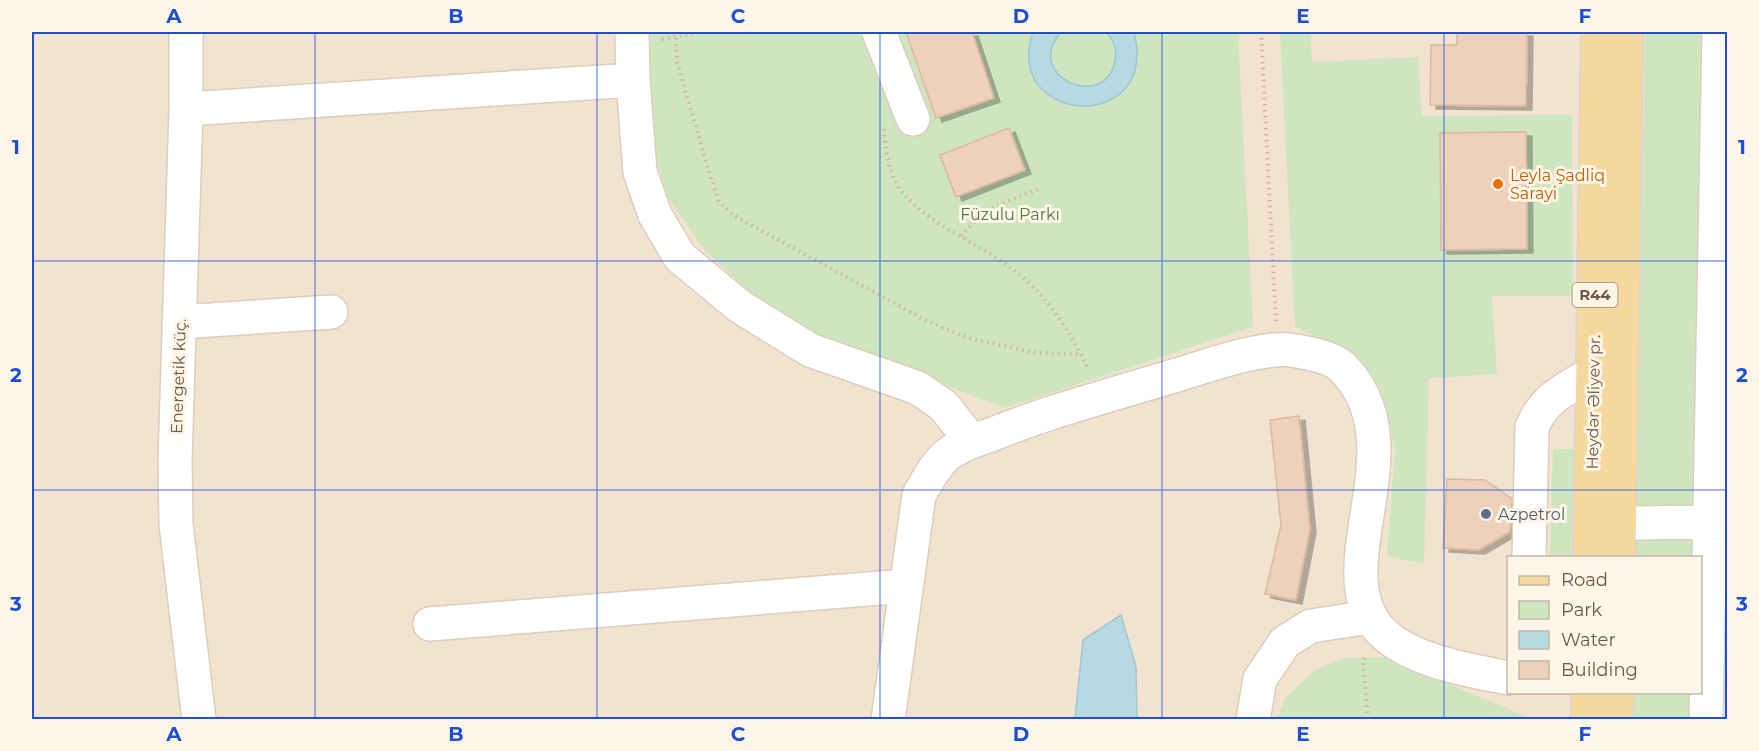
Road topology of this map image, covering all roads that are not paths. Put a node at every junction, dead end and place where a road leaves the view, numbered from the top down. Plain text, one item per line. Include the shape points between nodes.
1 (186, 32) edge
2 (879, 32) edge
3 (1598, 32) edge
4 (1626, 32) edge
5 (1719, 32) edge
6 (632, 37) edge
7 (633, 80) junction
8 (186, 109) junction
9 (898, 120) road end
10 (331, 312) dead end
11 (179, 321) junction
12 (1594, 372) junction
13 (972, 442) junction
14 (1719, 522) edge
15 (1619, 523) junction
16 (1529, 556) edge
17 (1590, 556) edge
18 (1619, 556) edge
19 (906, 586) junction
20 (430, 624) dead end
21 (1378, 626) junction
22 (1507, 678) edge
23 (1591, 698) edge
24 (199, 720) edge
25 (888, 720) edge
26 (1253, 720) edge
27 (1616, 720) edge
28 (1706, 720) edge

1 - 8 street, Energetik küç.
2 - 9 street
3 - 12 main road, Heydər Əliyev pr. / R44
4 - 15 main road, Heydər Əliyev pr. / R44
5 - 14 street
6 - 7 street
7 - 8 street
7 - 13 street via 640,172 655,215 680,257 739,306 810,350 918,388 944,406
8 - 11 street, Energetik küç.
10 - 11 street
11 - 24 street, Energetik küç. via 176,524
12 - 16 street via 1547,401 1538,412 1533,427
12 - 17 main road, Heydər Əliyev pr. / R44
13 - 19 street via 948,454 919,495
13 - 21 street via 1095,399 1242,356 1278,349 1338,363 1357,383 1371,415 1375,452 1360,570 1362,592
14 - 15 street
14 - 28 street
15 - 18 main road, Heydər Əliyev pr. / R44
19 - 20 street
19 - 25 street
21 - 22 street via 1412,652 1455,667
21 - 26 street via 1311,626 1285,642 1260,679
23 - 27 main road

